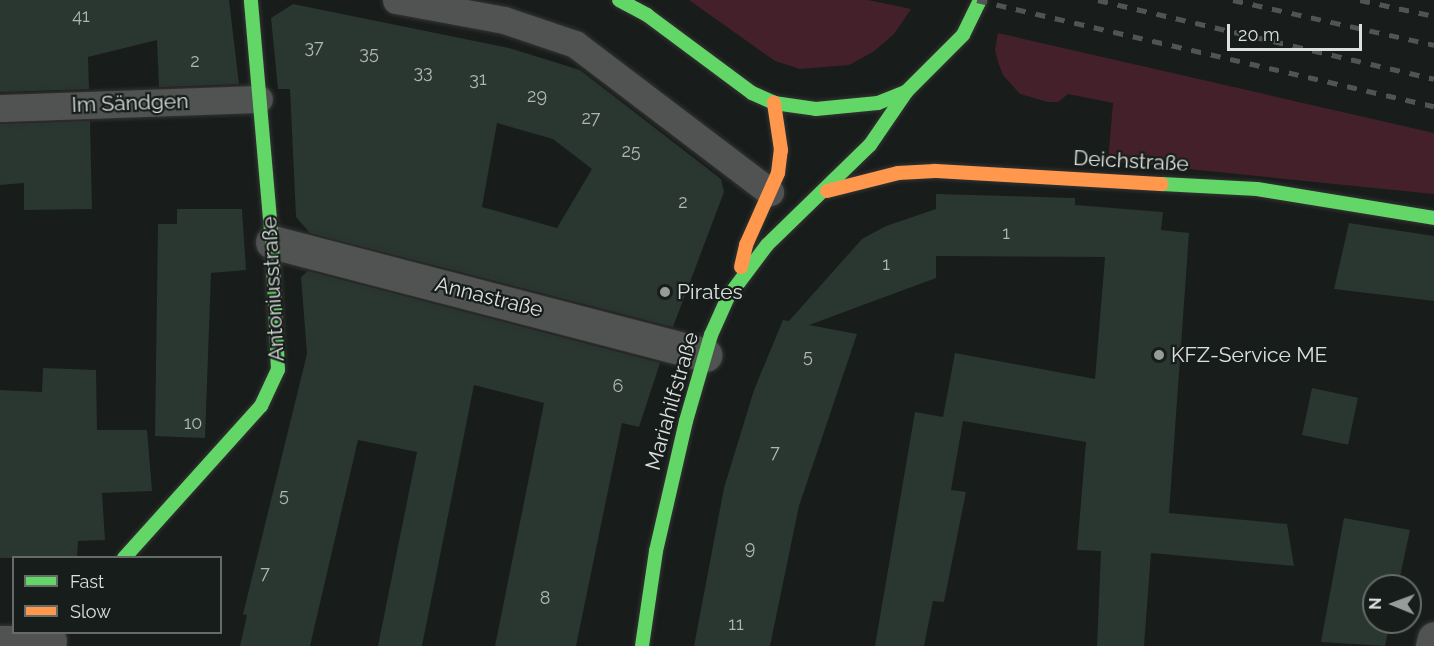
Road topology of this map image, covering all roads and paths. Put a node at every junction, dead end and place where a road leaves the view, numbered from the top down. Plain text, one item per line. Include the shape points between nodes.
1 (251, 0) edge
2 (396, 0) edge
3 (619, 0) edge
4 (980, 0) edge
5 (907, 91) junction
6 (259, 99) junction
7 (774, 103) junction
8 (0, 108) edge
9 (770, 192) junction
10 (825, 192) junction
11 (1434, 218) edge
12 (272, 242) junction
13 (738, 281) junction
14 (705, 355) junction
15 (126, 556) edge
16 (1434, 638) edge
17 (51, 640) edge
18 (0, 642) edge
19 (642, 646) edge
20 (1432, 646) edge

1 - 6 street, Antoniusstraße
2 - 9 lane via 504,20 575,44
3 - 7 street via 647,15 752,93
4 - 5 street via 963,35
5 - 7 street via 878,103 851,108 816,109
5 - 10 street, Mariahilfstraße via 870,146
6 - 8 lane, Im Sändgen
6 - 12 street, Antoniusstraße
7 - 9 street via 781,150
9 - 13 street via 746,245
10 - 11 street, Deichstraße via 898,173 935,171 1257,189
10 - 13 street, Mariahilfstraße via 767,245
12 - 14 street, Annastraße
12 - 15 street, Antoniusstraße via 278,370 261,406
13 - 14 street, Mariahilfstraße
14 - 19 street, Mariahilfstraße via 668,496
16 - 20 street
17 - 18 street

